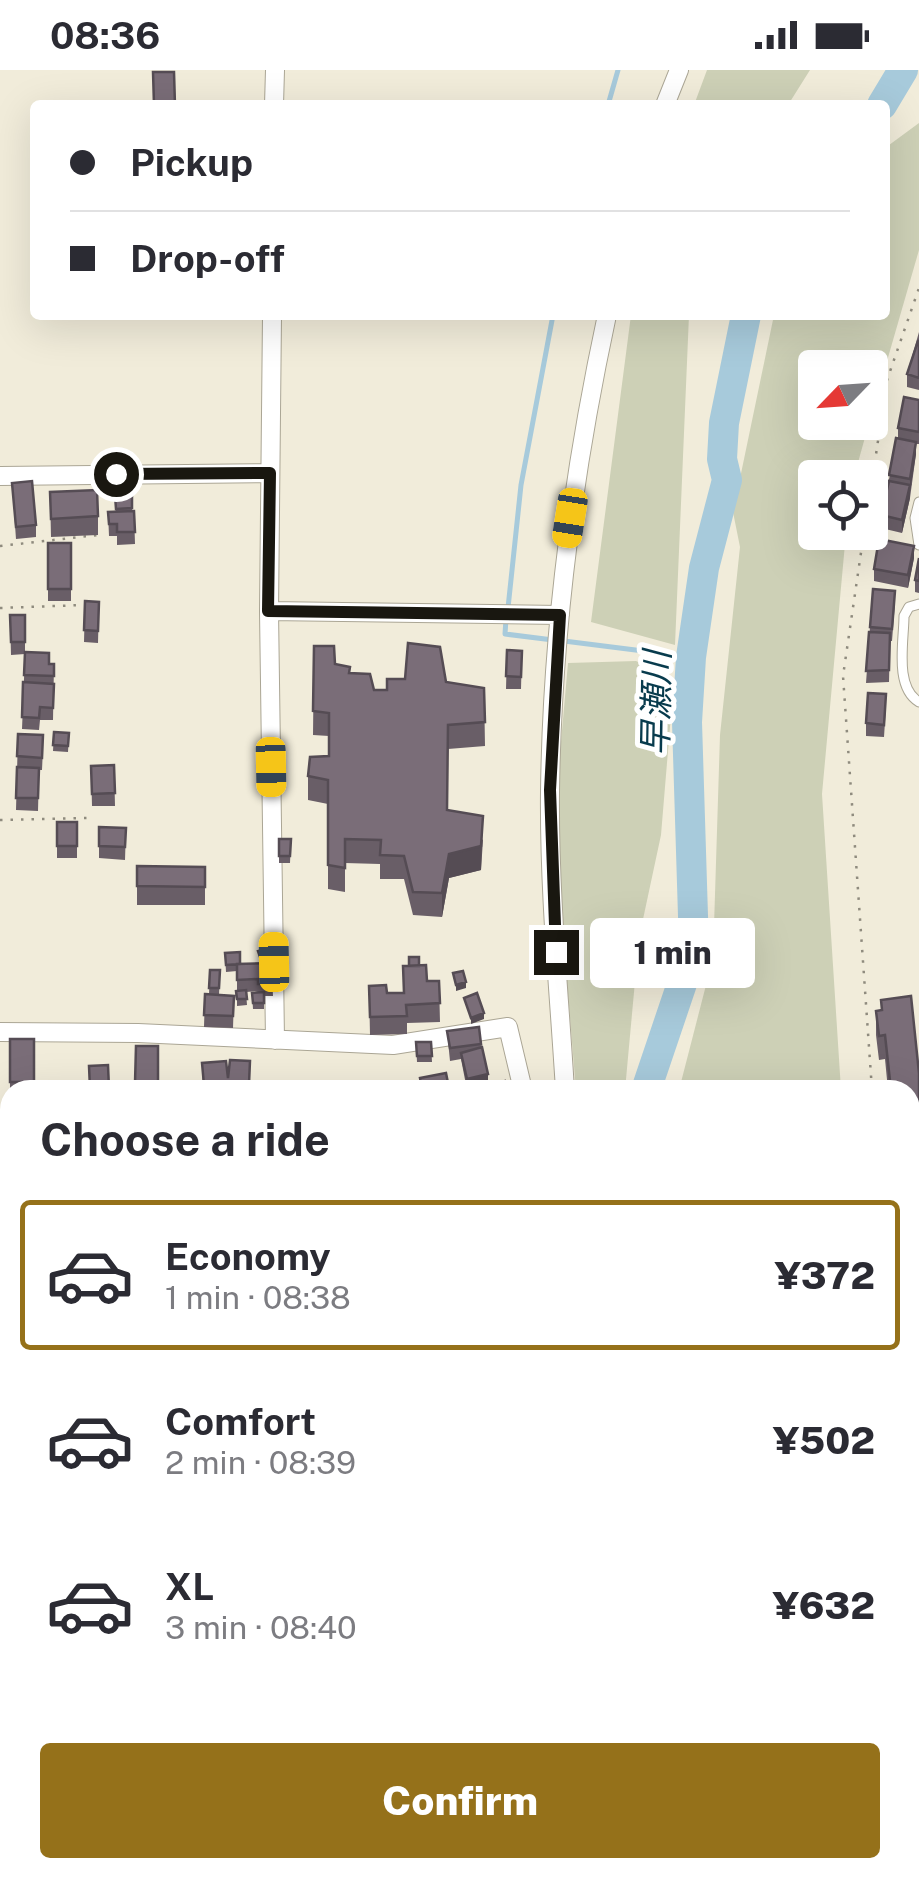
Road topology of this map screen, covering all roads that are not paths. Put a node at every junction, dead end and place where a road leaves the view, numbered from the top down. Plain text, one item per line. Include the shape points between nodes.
1 (275, 70) edge
2 (679, 70) edge
3 (274, 100) edge
4 (667, 100) edge
5 (272, 320) edge
6 (606, 320) edge
7 (270, 473) junction
8 (0, 476) edge
9 (919, 502) edge
10 (919, 545) edge
11 (919, 604) edge
12 (268, 611) junction
13 (560, 615) junction
14 (919, 702) edge
15 (0, 1032) edge
16 (275, 1040) junction
17 (521, 1080) edge
18 (565, 1080) edge

1 - 3 street
2 - 4 street
5 - 7 street
6 - 13 street via 564,551
7 - 8 street
7 - 12 street
9 - 10 lane
11 - 14 lane via 904,616 904,680
12 - 13 street
12 - 16 street
13 - 18 street via 550,809
15 - 16 street
16 - 17 street via 392,1044 508,1026

